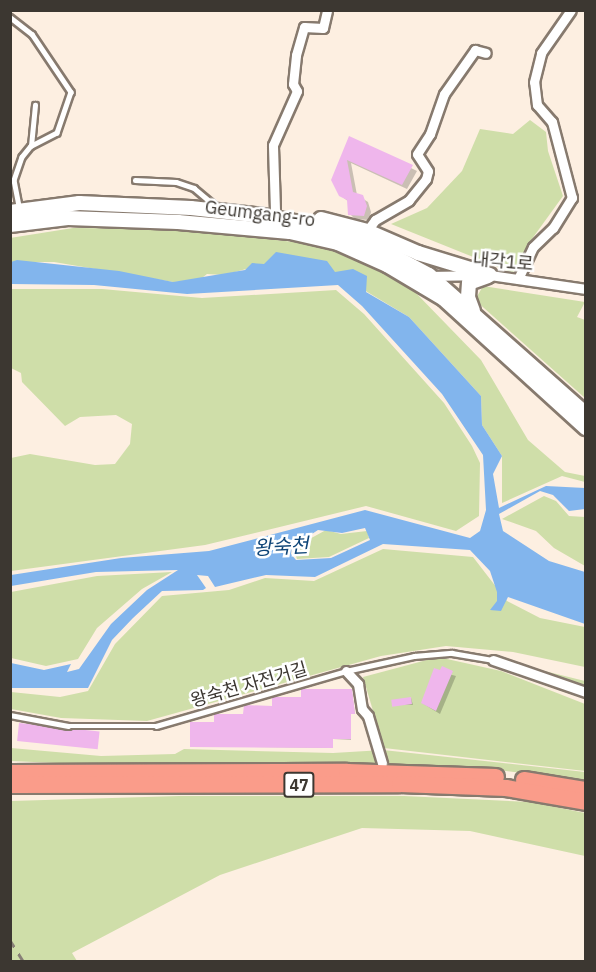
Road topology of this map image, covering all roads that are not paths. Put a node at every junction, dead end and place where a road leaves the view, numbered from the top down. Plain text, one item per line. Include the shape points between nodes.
1 (327, 10) edge
2 (571, 10) edge
3 (10, 17) edge
4 (486, 53) dead end
5 (34, 105) dead end
6 (31, 146) junction
7 (135, 180) dead end
8 (214, 205) junction
9 (191, 208) junction
10 (275, 210) junction
11 (15, 211) edge
12 (10, 225) edge
13 (367, 231) junction
14 (490, 275) junction
15 (424, 279) junction
16 (518, 279) junction
17 (585, 289) edge
18 (474, 311) junction
19 (585, 414) edge
20 (585, 428) edge
21 (493, 660) joint
22 (346, 671) junction
23 (585, 692) edge
24 (11, 717) edge
25 (382, 763) dead end
26 (10, 772) edge
27 (56, 779) junction
28 (10, 787) edge
29 (585, 790) edge
30 (585, 802) edge

1 - 10 street via 323,28 304,27 296,56 293,84 297,92 273,145
2 - 16 street via 541,53 534,82 537,105 552,122 572,198 553,228 533,247
3 - 6 lane via 32,34 70,92 57,133
4 - 13 street via 475,50 444,94 430,134 417,153 428,171 426,179 409,200 375,220
5 - 6 lane
6 - 11 lane via 14,180
7 - 8 lane via 176,182 194,188
8 - 9 main road
8 - 10 main road
9 - 11 main road, Geumgang-ro via 79,203
9 - 15 main road, Geumgang-ro via 325,228 382,250
10 - 13 main road
12 - 15 main road, Geumgang-ro via 68,218 290,232 338,243
13 - 14 main road via 418,253
14 - 15 street, 내각1로
14 - 16 street, 내각1로
14 - 18 main road via 469,283 468,297
15 - 18 main road, Geumgang-ro
15 - 20 main road, Geumgang-ro
16 - 17 street, 내각1로
18 - 19 main road, Geumgang-ro
21 - 22 lane, 왕숙천 자전거길 via 432,654
21 - 23 street
22 - 24 lane, 왕숙천 자전거길 via 156,726 68,726
22 - 25 street via 358,684 362,709 368,716
26 - 27 highway
27 - 28 highway
27 - 29 highway, 47 via 439,773 504,777
27 - 30 highway, 47 via 506,788

